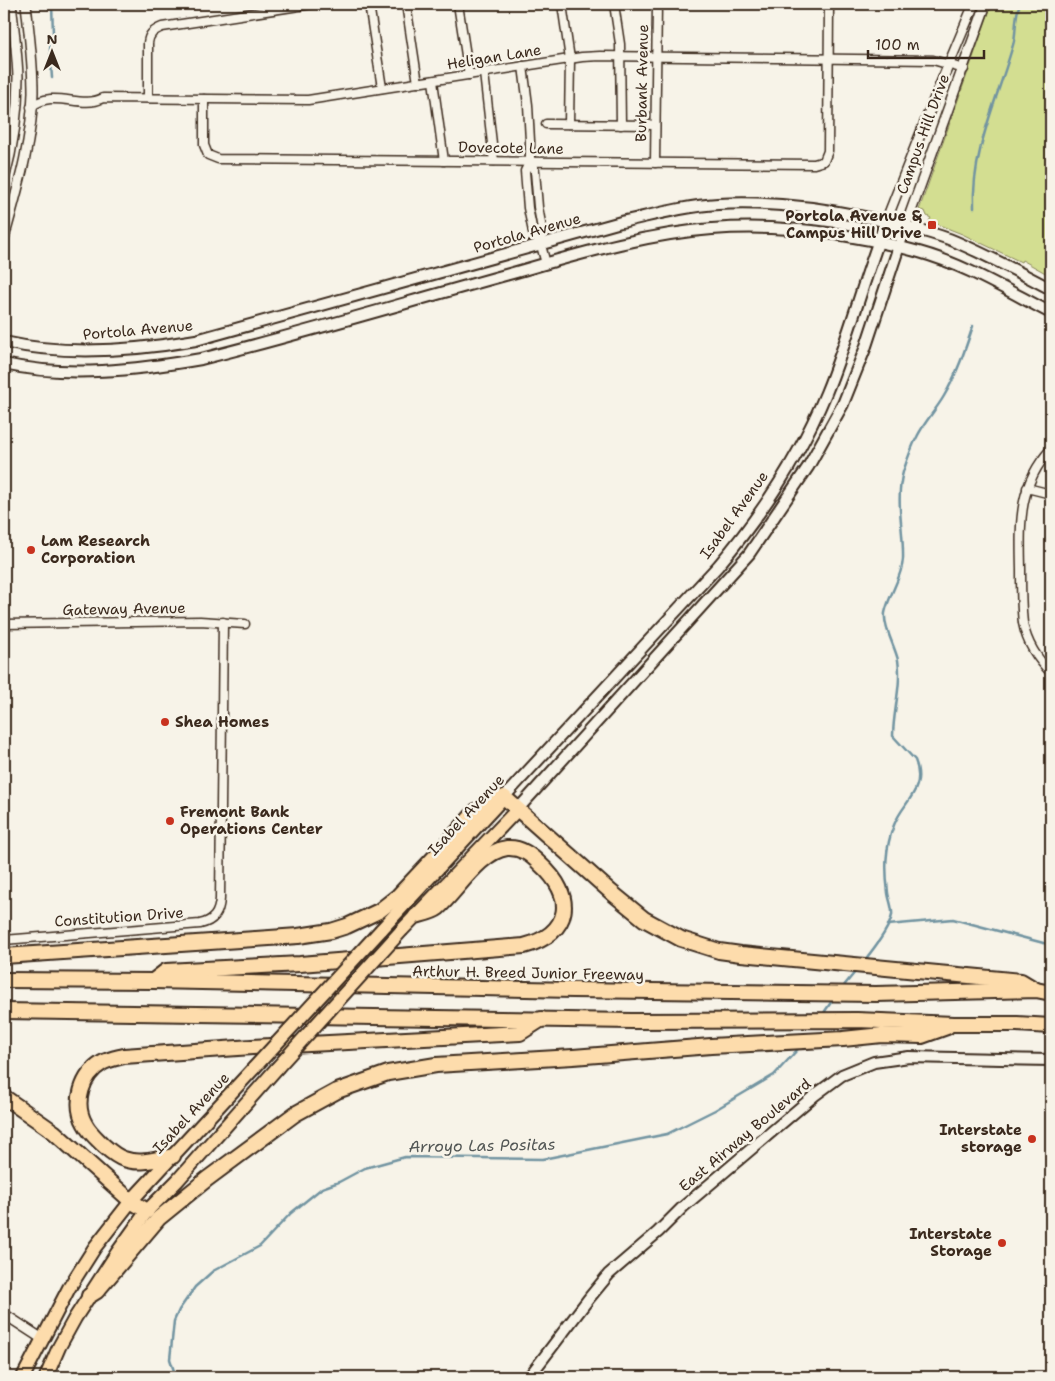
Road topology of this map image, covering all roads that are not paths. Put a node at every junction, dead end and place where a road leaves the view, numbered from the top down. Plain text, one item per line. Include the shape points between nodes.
1 (11, 4) edge
2 (26, 4) edge
3 (312, 4) edge
4 (369, 4) edge
5 (406, 4) edge
6 (458, 4) edge
7 (562, 4) edge
8 (614, 4) edge
9 (657, 4) edge
10 (829, 4) edge
11 (974, 4) edge
12 (986, 4) edge
13 (621, 56) junction
14 (656, 56) junction
15 (570, 59) junction
16 (829, 59) junction
17 (950, 64) junction
18 (523, 66) junction
19 (964, 69) junction
20 (484, 73) junction
21 (469, 75) junction
22 (433, 81) junction
23 (418, 82) junction
24 (382, 88) junction
25 (148, 98) junction
26 (204, 99) junction
27 (31, 107) junction
28 (546, 124) dead end
29 (569, 124) junction
30 (621, 125) junction
31 (656, 125) junction
32 (444, 161) junction
33 (494, 161) junction
34 (530, 162) junction
35 (655, 163) junction
36 (4, 180) edge
37 (886, 221) junction
38 (906, 225) junction
39 (4, 238) edge
40 (878, 242) junction
41 (541, 245) junction
42 (899, 247) junction
43 (546, 264) junction
44 (1051, 289) edge
45 (1051, 313) edge
46 (4, 342) edge
47 (4, 364) edge
48 (1051, 449) edge
49 (1027, 488) junction
50 (1051, 494) edge
51 (223, 622) junction
52 (4, 624) edge
53 (245, 624) dead end
54 (1051, 673) edge
55 (504, 797) junction
56 (518, 808) junction
57 (416, 916) junction
58 (4, 940) edge
59 (4, 956) edge
60 (4, 980) edge
61 (153, 981) junction
62 (1036, 990) junction
63 (1051, 993) edge
64 (4, 1011) edge
65 (543, 1019) junction
66 (954, 1024) junction
67 (1051, 1026) edge
68 (1051, 1060) edge
69 (4, 1097) edge
70 (173, 1156) junction
71 (131, 1201) junction
72 (147, 1211) junction
73 (89, 1296) junction
74 (4, 1314) edge
75 (41, 1338) junction
76 (23, 1377) edge
77 (46, 1377) edge
78 (529, 1377) edge

1 - 36 street via 17,91 13,136
2 - 27 street via 32,60
3 - 25 street via 154,30 149,37
4 - 24 street
5 - 23 street
6 - 21 street
7 - 15 street
8 - 13 street
9 - 14 street, Burbank Avenue
10 - 16 street
11 - 17 street, Campus Hill Drive
12 - 19 street, Campus Hill Drive
13 - 14 street, Heligan Lane
13 - 15 street, Heligan Lane
13 - 30 street
14 - 16 street, Heligan Lane
14 - 31 street, Burbank Avenue
15 - 18 street, Heligan Lane
15 - 29 street
16 - 17 street, Heligan Lane via 932,60
16 - 35 street, Dovecote Lane via 828,151 824,160 814,164
17 - 19 street, Heligan Lane
17 - 37 street, Campus Hill Drive
18 - 20 street, Heligan Lane
18 - 34 street
19 - 38 street, Campus Hill Drive
20 - 21 street, Heligan Lane
20 - 33 street
21 - 22 street, Heligan Lane
22 - 23 street, Heligan Lane
22 - 32 street
23 - 24 street, Heligan Lane
24 - 26 street, Heligan Lane via 308,100
25 - 26 street, Heligan Lane
25 - 27 street, Heligan Lane via 103,98 93,102 45,99
26 - 32 street, Dovecote Lane via 204,146 208,155 218,159
27 - 39 street via 24,158
28 - 29 street
29 - 30 street
30 - 31 street
31 - 35 street, Burbank Avenue
32 - 33 street, Dovecote Lane
33 - 34 street, Dovecote Lane
34 - 35 street, Dovecote Lane
34 - 41 street via 525,171 528,208 532,232
37 - 38 main road, Portola Avenue
37 - 40 main road, Campus Hill Drive
37 - 41 main road, Portola Avenue via 796,205 716,204 648,216
38 - 42 main road, Campus Hill Drive
38 - 44 main road, Portola Avenue via 976,251
40 - 42 main road
40 - 43 main road via 794,228 712,229 639,240
40 - 55 main road, Isabel Avenue via 825,394 776,488 718,566
41 - 43 street
41 - 46 main road, Portola Avenue via 189,342 82,351
42 - 45 main road via 976,273
42 - 56 main road via 843,404 808,467 770,525 749,554
43 - 47 main road via 202,359 153,368 103,371
48 - 49 street
49 - 50 street
49 - 54 street via 1020,526 1023,623 1034,652
51 - 52 street, Gateway Avenue
51 - 53 street, Gateway Avenue
51 - 58 street, Constitution Drive via 220,899 213,919 200,924
55 - 56 highway
55 - 59 highway via 476,811 398,896 379,911 347,926 298,936
55 - 70 highway, Isabel Avenue, bridge
56 - 57 highway
56 - 62 highway via 625,905 681,939 720,951 1022,981
57 - 61 highway via 436,910 484,859 504,848 523,851 547,870 556,880 564,906 556,929 537,943 524,946 310,964 166,971
57 - 72 highway, bridge via 178,1181
60 - 61 highway, Arthur H. Breed Junior Freeway
61 - 62 highway, Arthur H. Breed Junior Freeway via 876,994
62 - 63 highway, Arthur H. Breed Junior Freeway
64 - 65 highway
65 - 66 highway via 857,1020
65 - 70 highway via 520,1033 124,1056 112,1059 91,1072 81,1091 80,1107 84,1123 97,1139 114,1155 125,1160 136,1162
66 - 67 highway
66 - 73 highway via 922,1036 779,1042 436,1065 388,1073 337,1091 295,1114 159,1218 97,1291
68 - 78 main road, East Airway Boulevard via 909,1057 874,1062 842,1075 683,1207 609,1274
69 - 71 highway via 54,1132
70 - 71 highway, Isabel Avenue
71 - 72 highway
71 - 75 highway, Isabel Avenue via 95,1247
72 - 73 highway
73 - 77 highway
74 - 75 street
75 - 76 highway, Isabel Avenue

